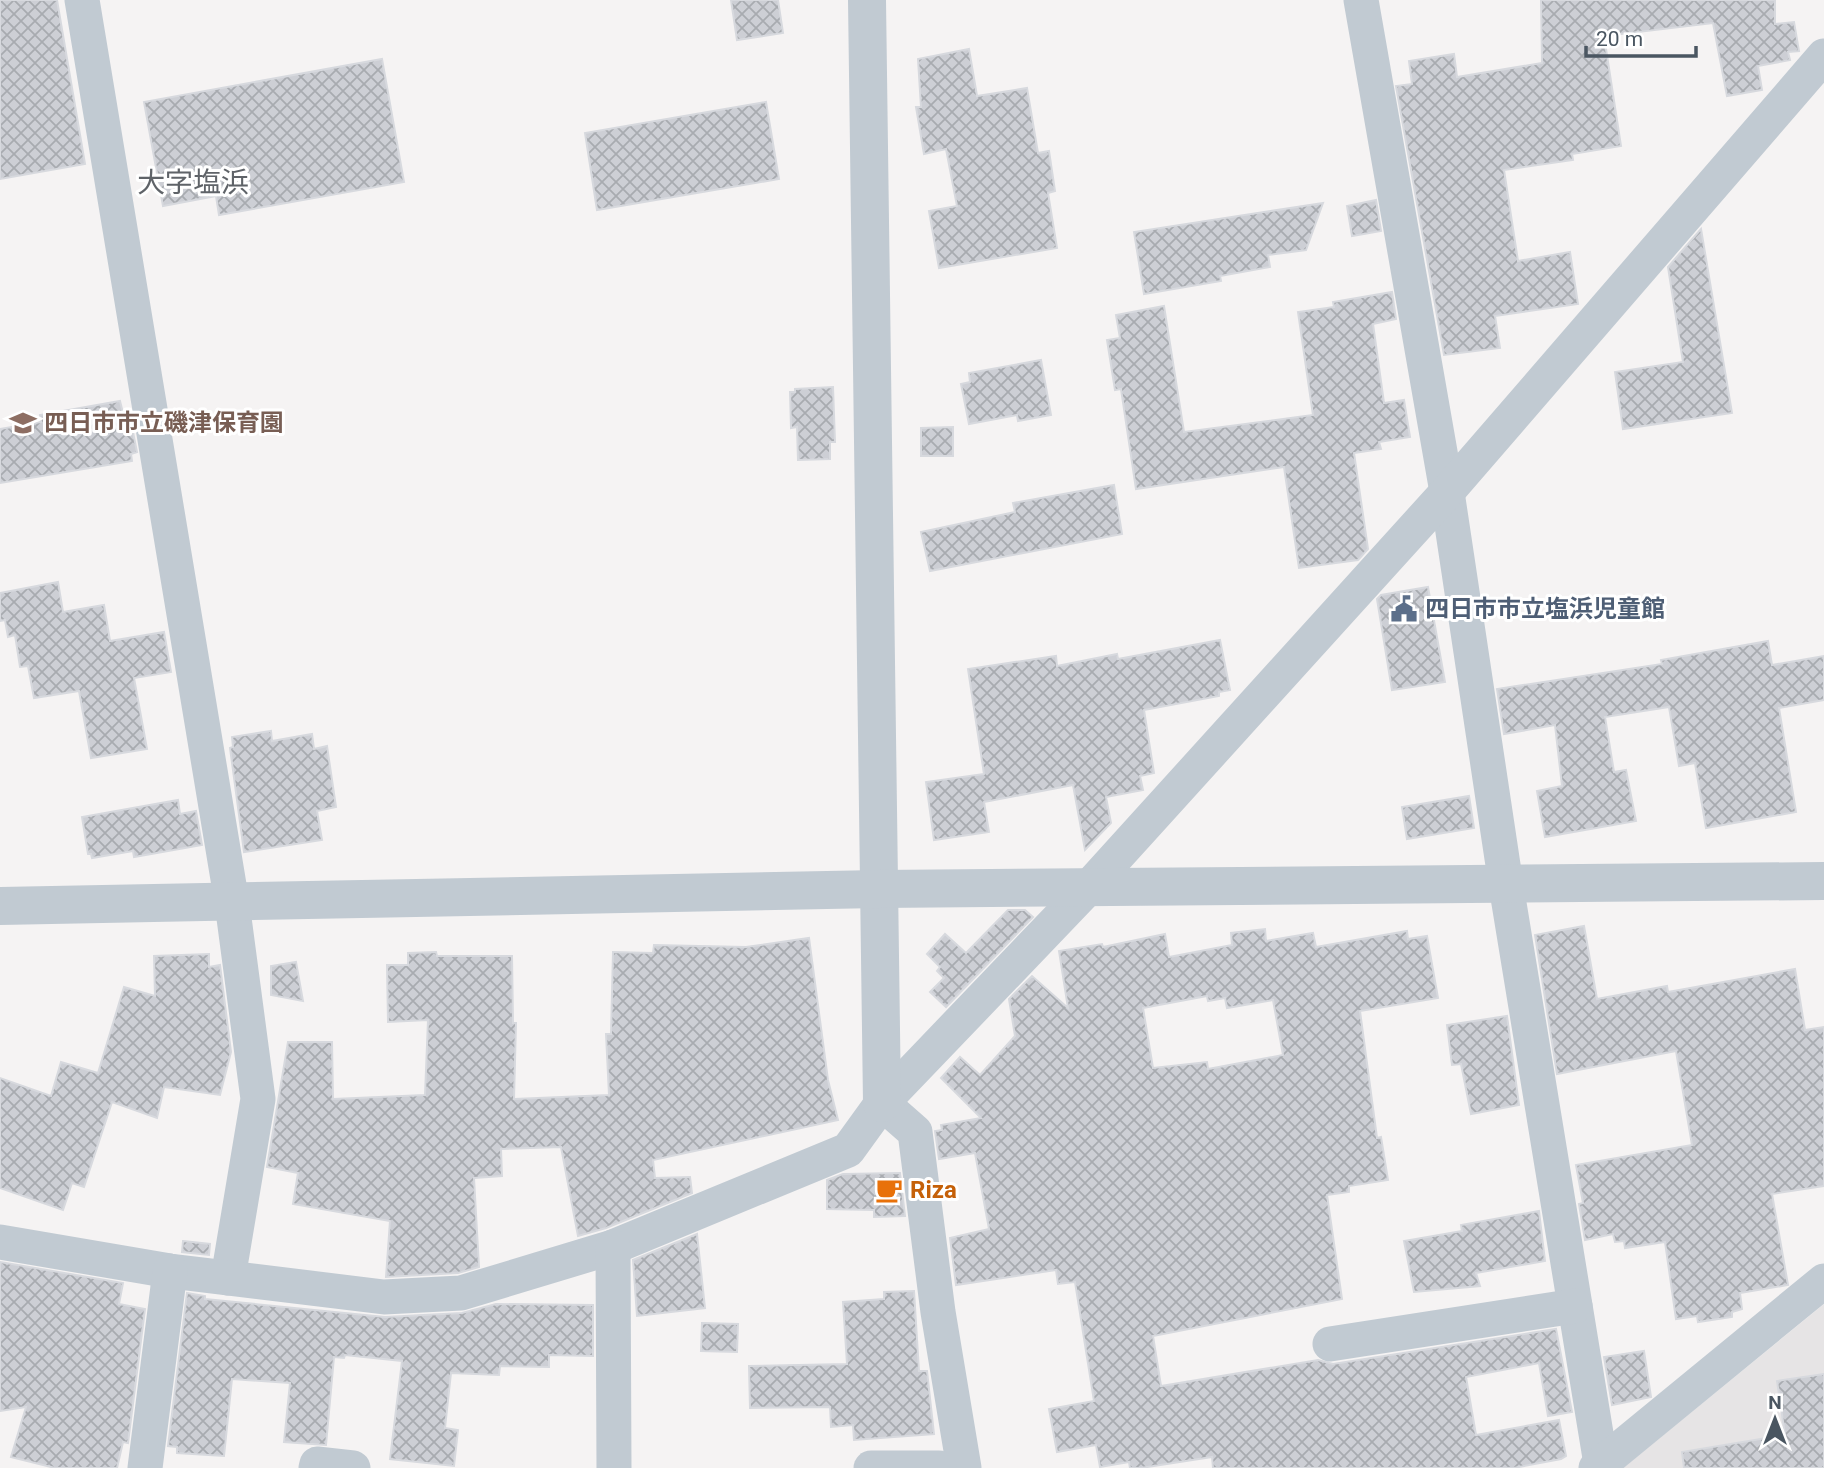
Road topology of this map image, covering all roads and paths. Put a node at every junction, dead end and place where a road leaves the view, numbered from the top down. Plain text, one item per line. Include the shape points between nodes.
1 (82, 0) edge
2 (867, 0) edge
3 (1361, 0) edge
4 (1824, 56) edge
5 (1447, 492) junction
6 (1824, 881) edge
7 (1506, 885) junction
8 (1088, 888) junction
9 (879, 889) junction
10 (232, 903) junction
11 (0, 906) edge
12 (881, 1103) junction
13 (0, 1242) edge
14 (613, 1247) junction
15 (170, 1271) junction
16 (228, 1278) junction
17 (1824, 1282) edge
18 (1575, 1306) junction
19 (1330, 1344) dead end
20 (1599, 1466) edge
21 (145, 1468) edge
22 (316, 1468) edge
23 (353, 1468) edge
24 (614, 1468) edge
25 (871, 1468) edge
26 (939, 1468) edge
27 (964, 1468) edge

1 - 10 street
2 - 9 street
3 - 5 street
4 - 5 street
5 - 7 street
5 - 8 street
6 - 7 street
7 - 8 street
7 - 18 street
8 - 9 street
8 - 12 street
9 - 10 street
9 - 12 street
10 - 11 street
10 - 16 street via 258,1099
12 - 14 street via 848,1150
12 - 27 street via 915,1132
13 - 15 street
14 - 16 street via 461,1293 384,1297
14 - 24 street
15 - 16 street
15 - 21 street
17 - 20 street
18 - 19 street
18 - 20 street
22 - 23 street via 317,1464
25 - 26 street

